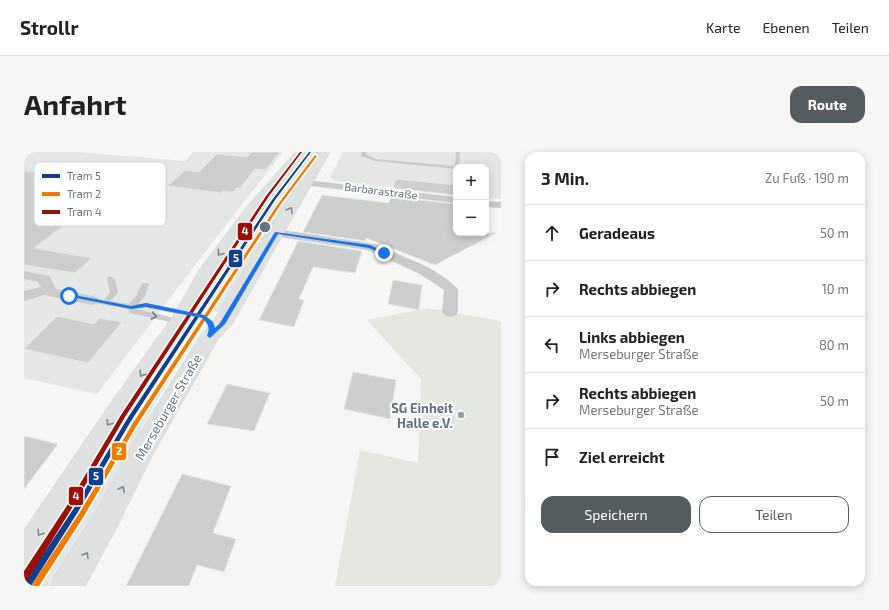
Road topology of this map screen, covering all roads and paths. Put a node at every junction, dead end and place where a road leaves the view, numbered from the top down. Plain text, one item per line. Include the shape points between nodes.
1 (302, 152) edge
2 (324, 152) edge
3 (364, 152) edge
4 (458, 152) edge
5 (457, 164) edge
6 (453, 168) edge
7 (306, 182) junction
8 (453, 200) edge
9 (489, 204) edge
10 (501, 205) edge
11 (276, 233) junction
12 (24, 275) edge
13 (111, 279) dead end
14 (145, 285) dead end
15 (50, 292) junction
16 (24, 296) edge
17 (99, 301) junction
18 (131, 307) junction
19 (450, 312) dead end
20 (180, 319) junction
21 (210, 336) junction
22 (24, 557) edge
23 (67, 586) edge

1 -> 20 main road via 243,222 206,273
2 - 7 main road, Merseburger Straße
3 - 6 lane via 363,155 375,160
4 - 5 lane
7 - 8 street, Barbarastraße
11 -> 7 main road, Merseburger Straße
9 - 10 street
11 - 19 street via 370,247 384,253 440,279 451,289
11 - 21 main road, Merseburger Straße via 222,324
12 - 15 street via 44,278
13 - 17 lane via 114,292
14 - 18 lane via 141,296
15 - 16 street
15 - 17 street
17 - 18 lane
18 - 20 lane via 146,305
18 -> 20 lane via 133,311 174,322
20 - 21 lane via 208,319 212,329
20 -> 22 main road
23 -> 21 main road, Merseburger Straße via 104,524 141,452

